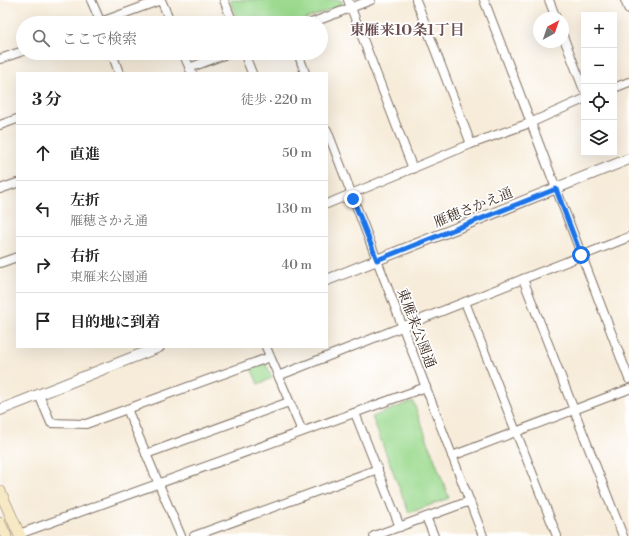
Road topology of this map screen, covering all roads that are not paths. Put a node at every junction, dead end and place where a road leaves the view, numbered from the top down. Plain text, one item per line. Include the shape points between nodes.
1 (91, 0) edge
2 (161, 0) edge
3 (224, 0) edge
4 (371, 0) edge
5 (416, 0) edge
6 (484, 0) edge
7 (549, 0) edge
8 (626, 0) edge
9 (349, 4) edge
10 (629, 8) edge
11 (554, 12) edge
12 (97, 16) edge
13 (119, 16) edge
14 (167, 16) edge
15 (230, 16) edge
16 (325, 16) edge
17 (568, 48) edge
18 (16, 53) edge
19 (0, 59) edge
20 (114, 60) edge
21 (186, 60) edge
22 (213, 60) edge
23 (247, 60) edge
24 (300, 60) edge
25 (191, 70) edge
26 (119, 72) edge
27 (252, 72) edge
28 (305, 72) edge
29 (629, 82) edge
30 (582, 84) edge
31 (617, 87) edge
32 (581, 100) edge
33 (16, 119) edge
34 (530, 123) junction
35 (0, 125) edge
36 (328, 133) edge
37 (471, 144) junction
38 (629, 159) edge
39 (413, 169) junction
40 (16, 183) edge
41 (556, 189) junction
42 (0, 190) edge
43 (351, 194) junction
44 (328, 204) edge
45 (629, 237) edge
46 (581, 255) junction
47 (16, 257) edge
48 (377, 260) junction
49 (0, 263) edge
50 (523, 279) junction
51 (328, 280) edge
52 (465, 302) junction
53 (403, 327) junction
54 (156, 348) edge
55 (266, 348) edge
56 (270, 357) junction
57 (278, 376) junction
58 (629, 379) edge
59 (426, 387) junction
60 (629, 389) edge
61 (40, 394) junction
62 (289, 402) junction
63 (127, 409) junction
64 (0, 410) edge
65 (574, 410) junction
66 (355, 413) junction
67 (302, 431) junction
68 (516, 432) junction
69 (146, 454) junction
70 (452, 456) junction
71 (378, 469) junction
72 (159, 484) junction
73 (0, 491) edge
74 (470, 501) junction
75 (426, 517) junction
76 (0, 523) edge
77 (400, 527) junction
78 (19, 535) edge
79 (6, 536) edge
80 (180, 536) edge
81 (194, 536) edge
82 (374, 536) edge
83 (434, 536) edge
84 (484, 536) edge
85 (557, 536) edge
86 (623, 536) edge

1 - 12 street
2 - 13 street
2 - 14 street
3 - 15 street
4 - 9 street
5 - 37 street
6 - 34 street
7 - 11 street
8 - 10 street
9 - 16 street
9 - 39 street
17 - 30 street
18 - 19 street
20 - 26 street
21 - 25 street
22 - 25 street
23 - 27 street
24 - 28 street
29 - 31 street
32 - 34 street
33 - 35 street
34 - 37 street
34 - 41 street
36 - 43 street, 東雁来公園通
37 - 39 street
38 - 41 street, 雁穂さかえ通
39 - 43 street
40 - 42 street
41 - 46 street
41 - 48 street, 雁穂さかえ通
43 - 44 street
43 - 48 street, 東雁来公園通
45 - 46 street
46 - 50 street
46 - 58 street
47 - 49 street
48 - 51 street, 雁穂さかえ通
48 - 53 street, 東雁来公園通
50 - 52 street
50 - 65 street
52 - 53 street
52 - 68 street
53 - 57 street
53 - 59 street, 東雁来公園通
54 - 61 street
55 - 56 street
56 - 57 street
56 - 63 street
57 - 62 street
59 - 66 street
59 - 70 street, 東雁来公園通
60 - 65 street
61 - 63 street via 51,423 86,424
61 - 64 street
62 - 67 street
62 - 69 street
63 - 69 street
65 - 68 street
65 - 86 street
66 - 67 street
66 - 71 street
67 - 72 street
68 - 70 street
68 - 85 street
69 - 72 street
70 - 74 street, 東雁来公園通
71 - 77 street
71 - 81 street
72 - 78 street
72 - 80 street
73 - 78 main road
74 - 75 street
74 - 84 street, 東雁来公園通
75 - 77 street
75 - 83 street
76 - 79 main road
77 - 82 street

